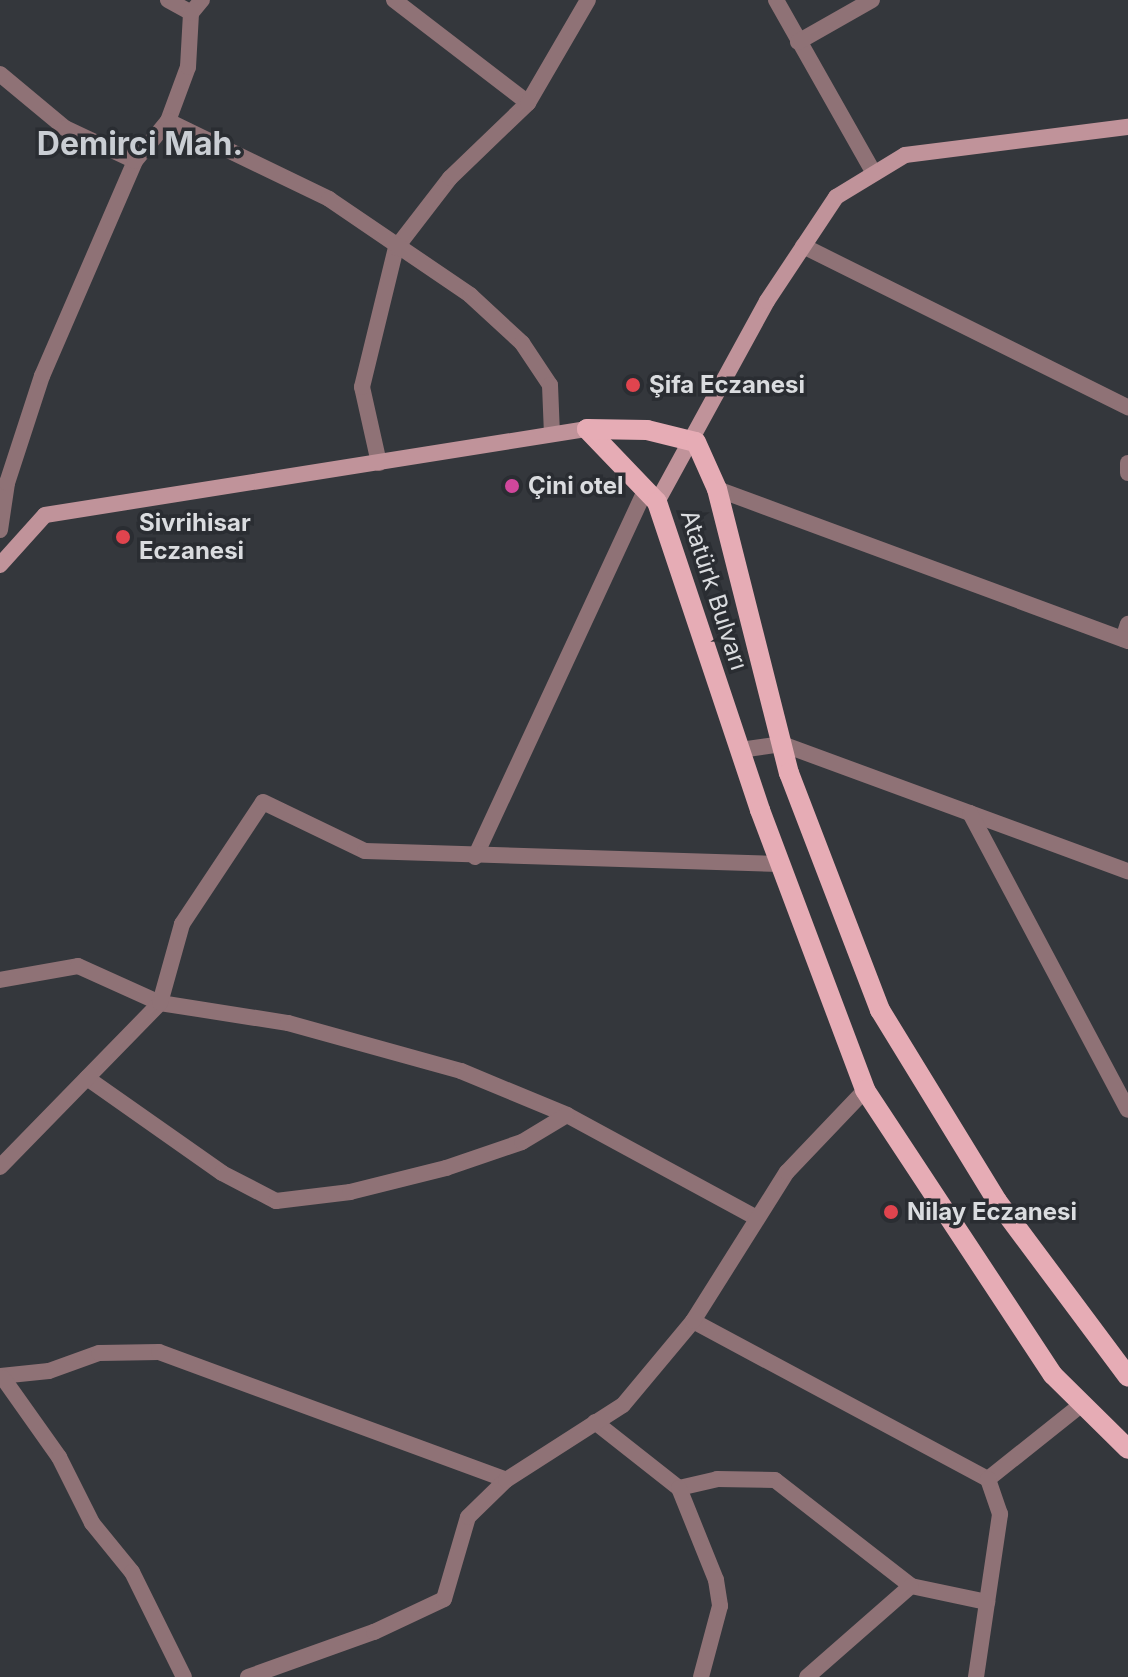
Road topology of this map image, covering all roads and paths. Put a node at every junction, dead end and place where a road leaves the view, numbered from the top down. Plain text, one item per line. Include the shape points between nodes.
1 (168, 0) edge
2 (394, 0) edge
3 (588, 0) edge
4 (776, 0) edge
5 (872, 0) edge
6 (196, 6) edge
7 (798, 42) junction
8 (0, 74) edge
9 (528, 103) junction
10 (168, 121) junction
11 (1128, 127) edge
12 (135, 161) junction
13 (874, 173) junction
14 (803, 246) junction
15 (396, 248) junction
16 (1128, 407) edge
17 (587, 429) junction
18 (552, 434) junction
19 (696, 442) junction
20 (379, 463) junction
21 (1128, 463) edge
22 (1128, 473) edge
23 (4, 482) edge
24 (717, 489) junction
25 (651, 496) junction
26 (0, 530) edge
27 (0, 565) edge
28 (1126, 635) edge
29 (782, 744) junction
30 (740, 750) junction
31 (970, 813) junction
32 (475, 857) junction
33 (780, 864) junction
34 (1128, 871) edge
35 (0, 980) edge
36 (160, 1003) junction
37 (87, 1078) junction
38 (1122, 1081) edge
39 (865, 1090) junction
40 (1128, 1110) edge
41 (567, 1115) junction
42 (0, 1167) edge
43 (757, 1218) junction
44 (693, 1321) junction
45 (1, 1377) edge
46 (1128, 1377) edge
47 (1082, 1404) junction
48 (595, 1422) junction
49 (1128, 1449) edge
50 (988, 1479) junction
51 (506, 1480) junction
52 (679, 1488) junction
53 (911, 1586) junction
54 (987, 1602) junction
55 (184, 1677) edge
56 (248, 1677) edge
57 (701, 1677) edge
58 (807, 1677) edge
59 (976, 1677) edge

1 - 6 street
2 - 9 street
3 - 9 street
4 - 7 street
5 - 7 street
6 - 10 street via 188,67
7 - 13 street
8 - 12 street via 65,128
9 - 15 street via 450,178
10 - 12 street
10 - 15 street via 329,199
11 - 13 street via 905,155
12 - 23 street via 42,376
13 - 14 street via 836,197
14 - 16 street
14 - 19 street via 767,301
15 - 18 street via 446,277 522,343 550,385
15 - 20 street via 362,387
17 - 18 street
17 - 19 main road via 647,430
17 - 25 main road, Atatürk Bulvarı
18 - 20 street
19 - 24 main road, Atatürk Bulvarı
19 - 25 street
20 - 27 street via 45,515
21 - 22 street
23 - 26 street
24 - 28 street
24 - 29 main road, Atatürk Bulvarı
25 - 30 main road, Atatürk Bulvarı
25 - 32 street
29 - 30 street
29 - 31 street
29 - 46 main road, Atatürk Bulvarı via 880,1010 997,1201
30 - 33 main road, Atatürk Bulvarı
31 - 34 street
31 - 38 street
32 - 33 street
32 - 36 street via 365,851 263,802 182,924
33 - 39 main road, Atatürk Bulvarı
35 - 36 street via 78,966
36 - 37 street
36 - 41 street via 332,1035 461,1071
37 - 41 street via 222,1173 276,1201 350,1192 446,1168 522,1142
37 - 42 street
38 - 40 street
39 - 43 street via 787,1172
39 - 47 main road, Atatürk Bulvarı via 1053,1375
41 - 43 street
43 - 44 street
44 - 48 street via 623,1405
44 - 50 street
45 - 51 street via 49,1371 99,1353 159,1352
45 - 55 street via 59,1457 92,1523 132,1572
47 - 49 main road, Atatürk Bulvarı
47 - 50 street
48 - 51 street
48 - 52 street
50 - 54 street via 1000,1514
51 - 56 street via 468,1517 444,1599 374,1632
52 - 53 street via 717,1479 775,1480
52 - 57 street via 716,1580 720,1606
53 - 54 street
53 - 58 street
54 - 59 street

